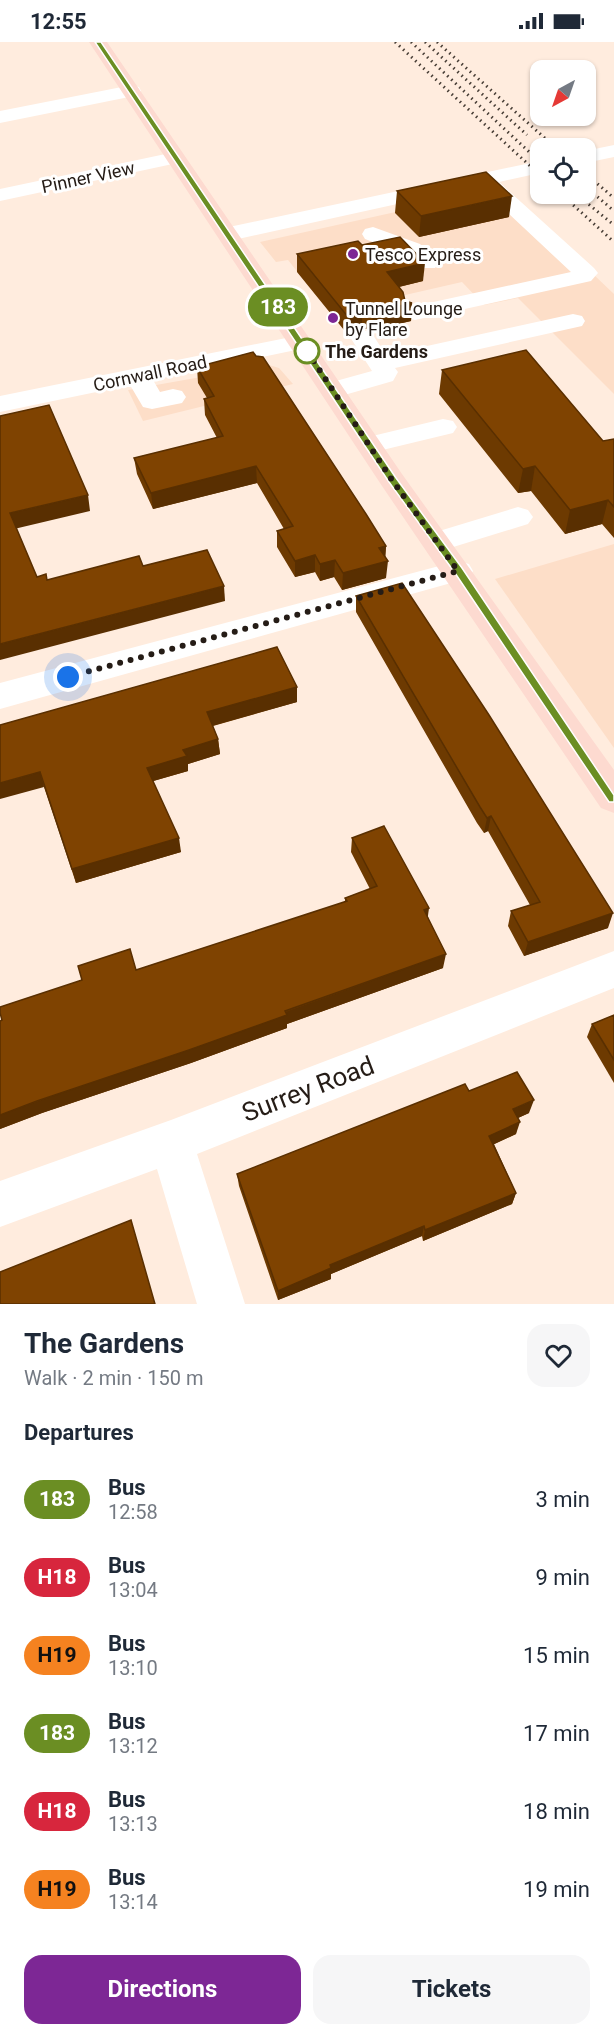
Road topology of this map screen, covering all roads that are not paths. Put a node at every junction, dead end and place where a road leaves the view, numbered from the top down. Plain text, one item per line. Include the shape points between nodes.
1 (98, 42) edge
2 (132, 91) junction
3 (0, 117) edge
4 (614, 151) edge
5 (596, 155) edge
6 (176, 158) junction
7 (530, 169) edge
8 (484, 180) junction
9 (0, 195) edge
10 (361, 221) junction
11 (229, 234) junction
12 (427, 263) edge
13 (415, 313) dead end
14 (573, 321) dead end
15 (362, 337) dead end
16 (301, 342) junction
17 (380, 364) junction
18 (137, 375) junction
19 (334, 390) junction
20 (173, 397) dead end
21 (0, 404) edge
22 (443, 427) dead end
23 (370, 445) junction
24 (518, 517) dead end
25 (437, 542) junction
26 (458, 571) junction
27 (0, 696) edge
28 (614, 798) edge
29 (614, 969) edge
30 (171, 1142) junction
31 (0, 1204) edge
32 (221, 1304) edge

1 - 2 main road
2 - 3 street
2 - 6 main road
4 - 5 street
6 - 9 street, Pinner View
6 - 11 main road
7 - 8 street
8 - 10 street
8 - 13 street via 586,273
10 - 11 street
10 - 12 street via 412,249
11 - 16 main road
14 - 17 street
15 - 17 street
16 - 18 street, Cornwall Road
16 - 19 main road
17 - 19 street via 385,372 379,379
18 - 20 street via 152,401
18 - 21 street, Cornwall Road
19 - 23 main road
22 - 23 street
23 - 25 main road
24 - 25 street
25 - 26 main road
26 - 27 street
26 - 28 main road
29 - 30 street, Surrey Road
30 - 31 street, Surrey Road
30 - 32 street

